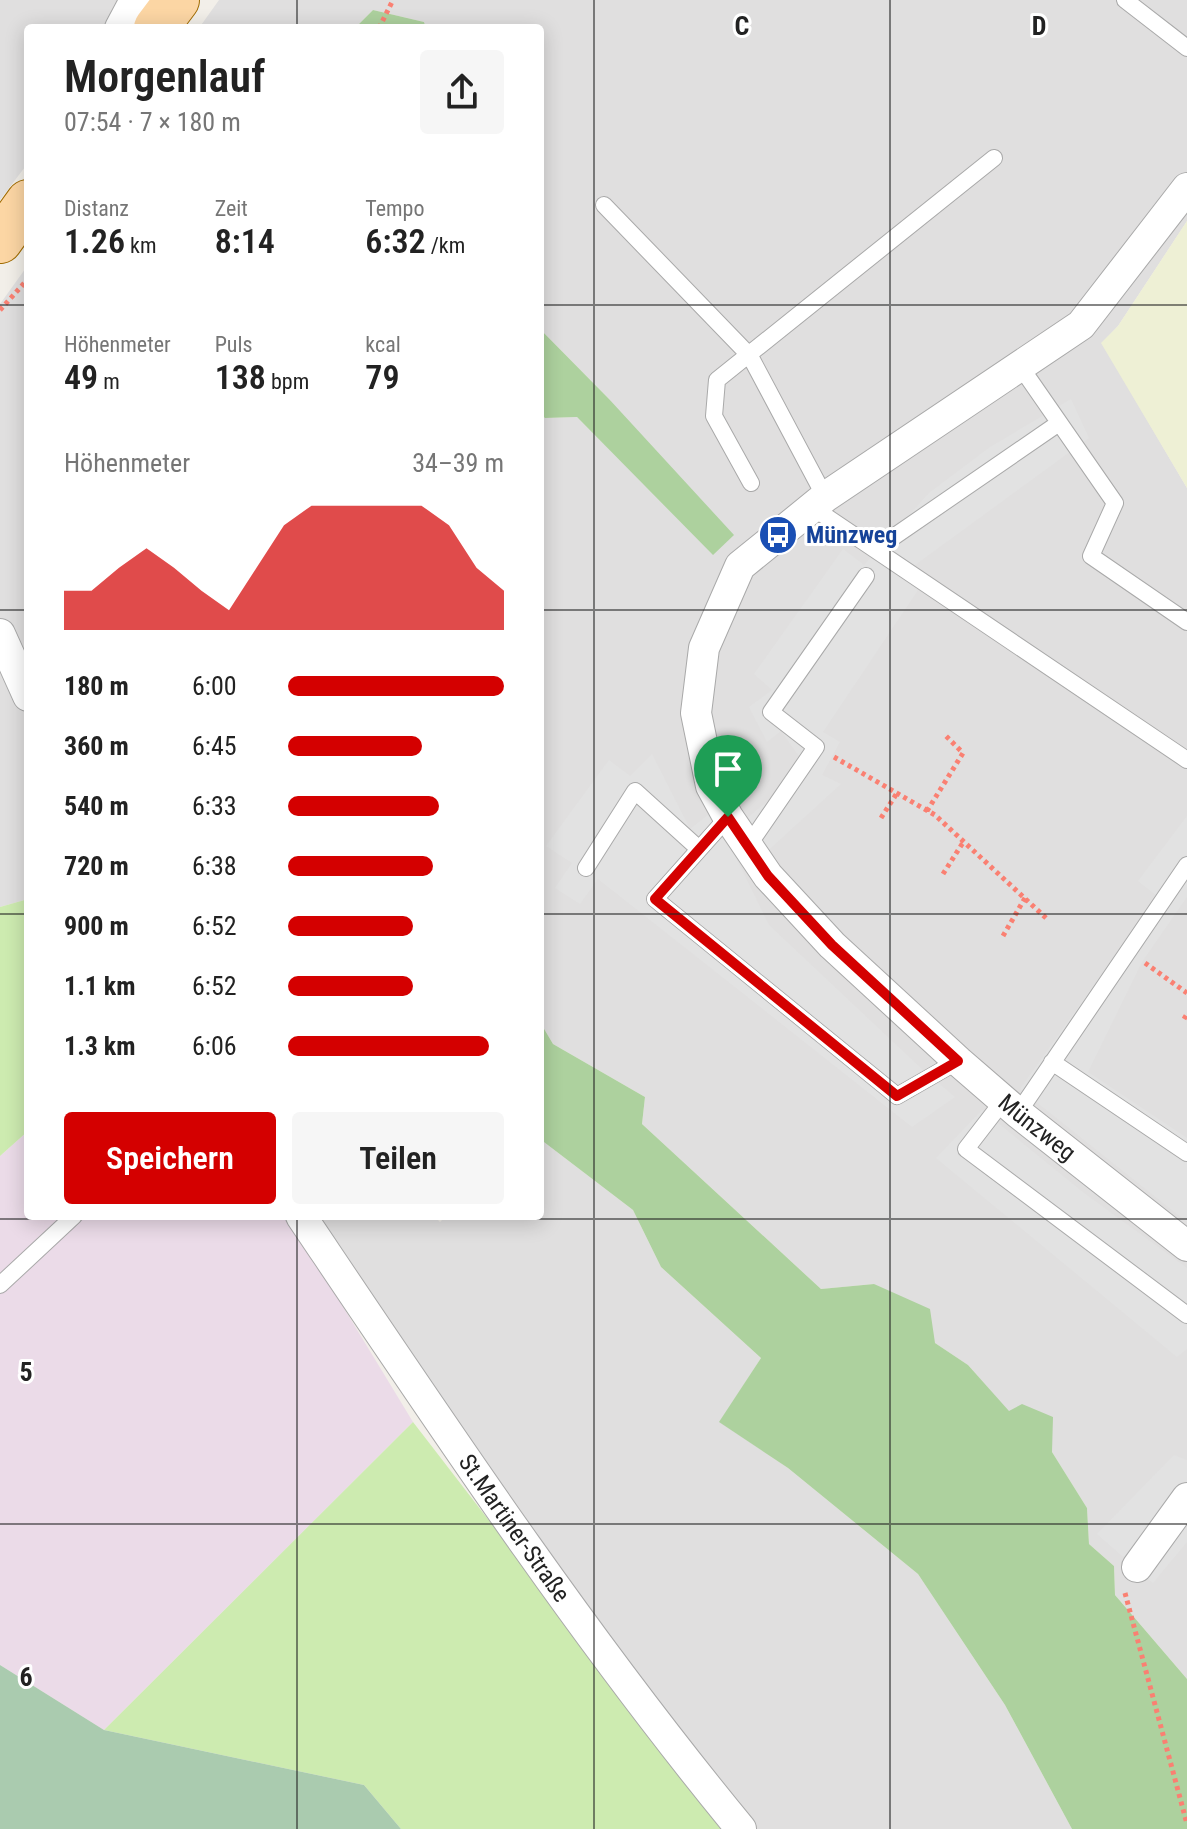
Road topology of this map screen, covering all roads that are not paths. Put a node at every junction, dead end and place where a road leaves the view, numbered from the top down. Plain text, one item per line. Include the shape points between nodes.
1 (135, 0) edge
2 (177, 0) edge
3 (1125, 0) edge
4 (122, 24) edge
5 (159, 24) edge
6 (1187, 48) edge
7 (994, 158) dead end
8 (1187, 188) edge
9 (604, 205) dead end
10 (24, 208) edge
11 (0, 241) edge
12 (750, 356) junction
13 (1020, 366) junction
14 (1059, 423) junction
15 (751, 483) dead end
16 (819, 502) junction
17 (876, 549) junction
18 (866, 576) dead end
19 (1187, 622) edge
20 (0, 634) edge
21 (24, 687) edge
22 (1187, 760) edge
23 (728, 817) junction
24 (748, 846) junction
25 (699, 849) junction
26 (1187, 865) edge
27 (586, 868) dead end
28 (958, 1061) junction
29 (1052, 1062) junction
30 (1010, 1107) junction
31 (1187, 1153) edge
32 (70, 1220) edge
33 (304, 1220) edge
34 (1187, 1246) edge
35 (0, 1285) edge
36 (1187, 1315) edge
37 (1187, 1498) edge
38 (1137, 1567) road end
39 (741, 1829) edge

1 - 4 street
2 - 5 main road
3 - 6 lane
7 - 12 lane
8 - 13 street, Münzweg via 1081,325
9 - 12 lane
10 - 11 main road
12 - 15 lane via 717,380 714,416
12 - 16 lane
13 - 14 lane
13 - 16 street, Münzweg
14 - 17 lane
14 - 19 lane via 1115,503 1091,556
16 - 17 lane
16 - 23 street, Münzweg via 740,566 704,648 696,713 711,786
17 - 22 lane
18 - 24 lane via 771,712 816,747
20 - 21 street
23 - 24 street, Münzweg
23 - 25 lane
24 - 28 street, Münzweg via 768,876 832,945
25 - 27 lane via 635,791
25 - 28 lane via 655,899 897,1096
26 - 29 lane
28 - 30 street, Münzweg
29 - 30 lane
29 - 31 lane
30 - 34 street, Münzweg
30 - 36 lane via 966,1149
32 - 35 lane
33 - 39 street, St.Martiner-Straße via 448,1434 656,1725
37 - 38 street

